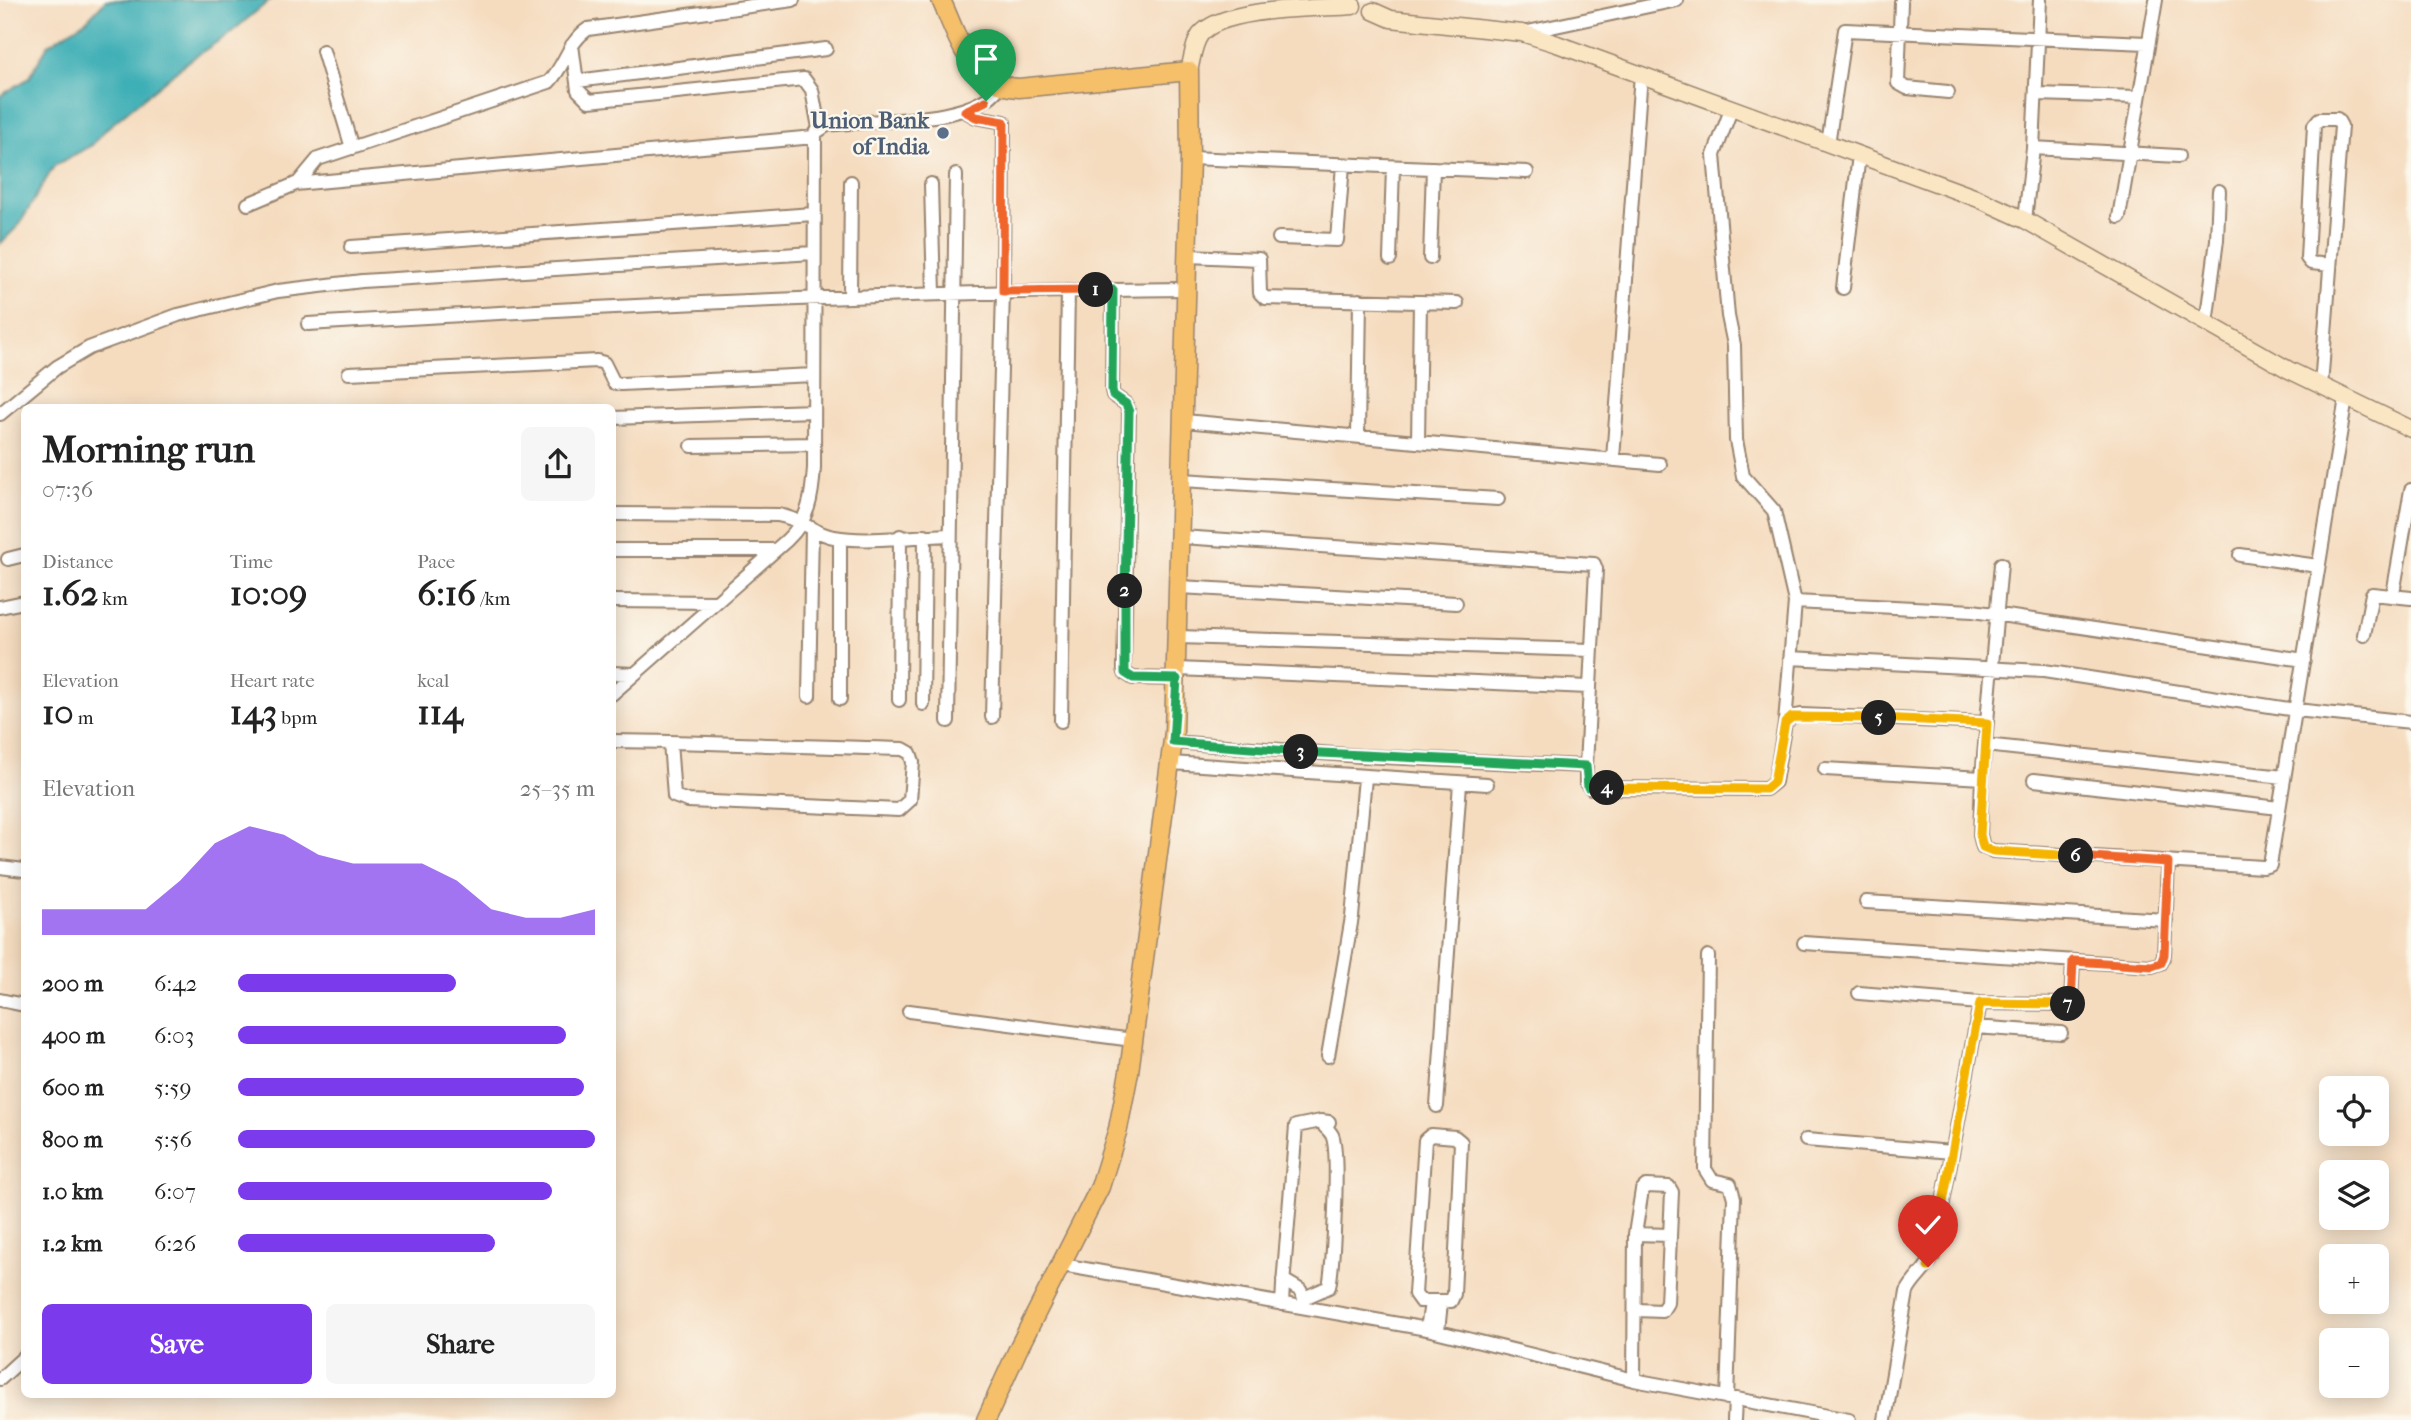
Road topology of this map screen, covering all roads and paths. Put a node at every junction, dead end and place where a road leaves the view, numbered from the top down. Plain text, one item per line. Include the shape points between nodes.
1 (793, 0) edge
2 (941, 0) edge
3 (2040, 0) edge
4 (2155, 0) edge
5 (1669, 1) edge
6 (1262, 2) edge
7 (1901, 2) dead end
8 (1352, 3) edge
9 (723, 5) edge
10 (1374, 5) edge
11 (1900, 31) junction
12 (1522, 33) junction
13 (2038, 36) junction
14 (2147, 43) junction
15 (572, 44) junction
16 (826, 49) dead end
17 (323, 51) dead end
18 (1189, 71) junction
19 (1641, 74) junction
20 (577, 81) junction
21 (999, 87) junction
22 (1948, 92) dead end
23 (2036, 94) junction
24 (2138, 97) junction
25 (1732, 107) junction
26 (965, 111) junction
27 (816, 132) junction
28 (1828, 144) junction
29 (352, 148) junction
30 (2033, 148) junction
31 (2129, 153) junction
32 (1859, 155) junction
33 (2178, 156) dead end
34 (1190, 158) junction
35 (1343, 165) junction
36 (1393, 167) junction
37 (1433, 168) junction
38 (1527, 172) dead end
39 (956, 175) dead end
40 (851, 182) dead end
41 (295, 184) junction
42 (931, 184) dead end
43 (2219, 191) dead end
44 (2310, 202) junction
45 (248, 204) dead end
46 (2335, 204) junction
47 (813, 214) junction
48 (2119, 216) dead end
49 (2025, 220) junction
50 (1279, 238) dead end
51 (351, 247) dead end
52 (813, 253) junction
53 (1188, 256) junction
54 (1390, 258) dead end
55 (1430, 258) dead end
56 (2330, 265) junction
57 (1843, 288) dead end
58 (1187, 289) junction
59 (1068, 290) junction
60 (1113, 290) junction
61 (953, 291) junction
62 (1003, 291) junction
63 (934, 293) junction
64 (850, 296) junction
65 (813, 297) junction
66 (1360, 300) junction
67 (1420, 302) junction
68 (1457, 303) dead end
69 (308, 324) dead end
70 (2206, 324) junction
71 (349, 373) dead end
72 (814, 375) junction
73 (2321, 386) junction
74 (2346, 398) junction
75 (814, 411) junction
76 (0, 414) edge
77 (616, 418) edge
78 (1184, 421) junction
79 (2411, 429) edge
80 (1358, 436) junction
81 (1418, 442) junction
82 (814, 444) junction
83 (692, 446) dead end
84 (1613, 459) junction
85 (1660, 464) dead end
86 (1182, 480) junction
87 (2411, 490) edge
88 (1498, 499) dead end
89 (616, 514) edge
90 (808, 525) junction
91 (925, 535) junction
92 (950, 535) junction
93 (900, 536) junction
94 (1181, 537) junction
95 (840, 538) junction
96 (616, 550) edge
97 (775, 550) junction
98 (2241, 555) dead end
99 (21, 556) edge
100 (8, 559) dead end
101 (2000, 564) dead end
102 (2319, 566) junction
103 (1180, 587) junction
104 (2393, 594) junction
105 (2411, 598) edge
106 (616, 601) edge
107 (715, 602) junction
108 (1795, 602) junction
109 (21, 603) edge
110 (1456, 603) dead end
111 (0, 607) edge
112 (1995, 614) junction
113 (2364, 635) dead end
114 (1179, 637) junction
115 (1591, 650) junction
116 (1790, 659) junction
117 (2304, 660) junction
118 (1991, 666) junction
119 (616, 673) edge
120 (634, 674) junction
121 (1177, 674) junction
122 (1588, 687) junction
123 (616, 690) edge
124 (810, 696) dead end
125 (840, 699) dead end
126 (899, 700) dead end
127 (923, 705) dead end
128 (2296, 710) junction
129 (992, 717) dead end
130 (948, 721) dead end
131 (1061, 721) dead end
132 (2411, 722) edge
133 (1785, 723) junction
134 (1987, 723) junction
135 (616, 741) edge
136 (670, 742) junction
137 (1173, 742) junction
138 (1985, 745) junction
139 (1171, 763) junction
140 (1586, 766) junction
141 (1825, 769) dead end
142 (2284, 777) junction
143 (1365, 778) junction
144 (1982, 778) junction
145 (2034, 780) dead end
146 (1460, 783) junction
147 (1487, 784) dead end
148 (2280, 808) junction
149 (2168, 862) junction
150 (0, 867) edge
151 (21, 870) edge
152 (1866, 902) dead end
153 (2166, 920) junction
154 (1804, 943) dead end
155 (1707, 956) dead end
156 (2073, 961) junction
157 (1859, 993) dead end
158 (0, 1000) edge
159 (1980, 1003) junction
160 (21, 1004) edge
161 (909, 1011) dead end
162 (1975, 1027) junction
163 (2061, 1033) dead end
164 (1133, 1040) junction
165 (1328, 1056) dead end
166 (1437, 1106) dead end
167 (1807, 1140) dead end
168 (1952, 1152) junction
169 (1635, 1234) junction
170 (1670, 1236) junction
171 (1062, 1265) junction
172 (1283, 1280) junction
173 (1436, 1303) junction
174 (1282, 1304) junction
175 (1637, 1310) junction
176 (1432, 1330) junction
177 (21, 1360) edge
178 (0, 1379) edge
179 (1634, 1380) junction
180 (1731, 1399) junction
181 (986, 1420) edge
182 (1734, 1420) edge
183 (1849, 1420) edge
184 (1885, 1420) edge

1 - 9 street
2 - 21 main road via 974,66
3 - 13 street
4 - 14 street
5 - 12 street
6 - 8 main road
6 - 18 main road via 1201,34
7 - 11 street
8 - 10 main road via 1362,14
9 - 15 street via 603,25 588,29
10 - 12 main road via 1391,19
11 - 13 street
11 - 22 street via 1898,83
11 - 28 street via 1845,30
12 - 19 main road
13 - 14 street
13 - 23 street
14 - 24 street
15 - 20 street
15 - 29 street via 556,74 541,86
16 - 20 street
17 - 29 street
18 - 21 main road
18 - 34 main road
19 - 25 main road
19 - 84 street
20 - 27 street via 581,96 598,101 804,79 812,90
21 - 26 street via 986,101
23 - 24 street
23 - 30 street
24 - 31 street
25 - 28 main road
25 - 108 street via 1714,155 1734,345 1736,440 1743,476 1774,511
26 - 27 street
26 - 62 street via 1004,122
27 - 41 street
27 - 47 street
28 - 32 main road
29 - 41 street via 318,159
30 - 31 street
30 - 49 street
31 - 33 street
31 - 48 street
32 - 49 main road
32 - 57 street
34 - 35 street
34 - 53 main road
35 - 36 street
35 - 50 street via 1337,240
36 - 37 street
36 - 54 street
37 - 38 street
37 - 55 street
39 - 61 street
40 - 64 street
41 - 45 street
42 - 63 street
43 - 70 street
44 - 46 street
44 - 46 street via 2314,125 2319,119 2337,119 2341,126
44 - 56 street via 2308,261
46 - 56 street
47 - 51 street
47 - 52 street
49 - 70 main road
52 - 65 street
52 - 76 street via 362,281 278,291 178,315 89,348 57,367
53 - 58 main road
53 - 66 street via 1259,259 1260,293 1265,298
56 - 73 street
58 - 60 street
58 - 78 main road
59 - 60 street
59 - 62 street
59 - 131 street
60 - 121 street via 1112,390 1129,412 1124,668 1133,678
61 - 62 street
61 - 63 street
61 - 92 street
62 - 129 street
63 - 64 street
64 - 65 street
65 - 69 street
65 - 72 street
66 - 67 street
66 - 80 street
67 - 68 street
67 - 81 street
70 - 73 main road
71 - 72 street via 597,361 604,363 614,383 621,384
72 - 75 street
73 - 74 main road
74 - 79 main road
74 - 102 street
75 - 77 street
75 - 82 street
78 - 80 street
78 - 86 main road
80 - 81 street
81 - 84 street
82 - 83 street
82 - 90 street
84 - 85 street
86 - 88 street
86 - 94 main road
87 - 104 street
89 - 90 street via 766,515
90 - 95 street
90 - 97 street
90 - 124 street
91 - 92 street
91 - 93 street
91 - 127 street
92 - 130 street
93 - 95 street
93 - 126 street
94 - 103 main road
94 - 115 street via 1588,561 1597,569
95 - 125 street
96 - 97 street
97 - 107 street
98 - 102 street
99 - 100 street
101 - 112 street
102 - 117 street
103 - 110 street
103 - 114 main road
104 - 105 street
104 - 113 street via 2372,594
106 - 107 street
107 - 120 street
108 - 112 street
108 - 116 street
109 - 111 street
112 - 117 street
112 - 118 street
114 - 115 street
114 - 121 main road
115 - 122 street
116 - 118 street
116 - 133 street
117 - 128 street
118 - 128 street
118 - 134 street
119 - 120 street
120 - 123 street
121 - 122 street
121 - 137 main road
122 - 140 street
128 - 132 street
128 - 142 street
133 - 134 street via 1801,715
133 - 140 street via 1774,782 1766,789 1591,788 1586,783
134 - 138 street
135 - 136 street
136 - 136 street via 674,796 688,801 899,810 910,800 912,762 910,753 902,749
137 - 139 main road
137 - 140 street
138 - 142 street
138 - 144 street
139 - 143 street
139 - 164 main road
141 - 144 street
142 - 148 street
143 - 146 street
143 - 165 street via 1352,917
144 - 149 street via 1983,847
145 - 148 street
146 - 147 street
146 - 166 street
148 - 149 street via 2270,865
149 - 153 street
150 - 151 street
152 - 153 street
153 - 156 street via 2161,963
154 - 156 street
155 - 180 street via 1705,1170 1712,1180 1730,1184 1734,1198
156 - 159 street via 2071,1004
157 - 159 street
158 - 160 street
159 - 162 street
161 - 164 street
162 - 163 street
162 - 168 street
164 - 171 main road via 1118,1129 1100,1187
167 - 168 street
168 - 184 street via 1933,1256 1907,1292
169 - 170 street
169 - 170 street via 1646,1186 1671,1189
169 - 175 street
170 - 175 street via 1666,1308
171 - 174 street
171 - 181 main road
172 - 172 street via 1304,1298 1329,1287 1334,1205 1333,1137 1325,1127 1329,1122 1296,1126
172 - 174 street
173 - 173 street via 1420,1301 1415,1294 1425,1140 1431,1135 1459,1139 1462,1150 1454,1293 1451,1301
173 - 176 street
174 - 176 street
175 - 179 street
176 - 179 street
177 - 178 street
179 - 180 street
180 - 182 street
180 - 183 street

